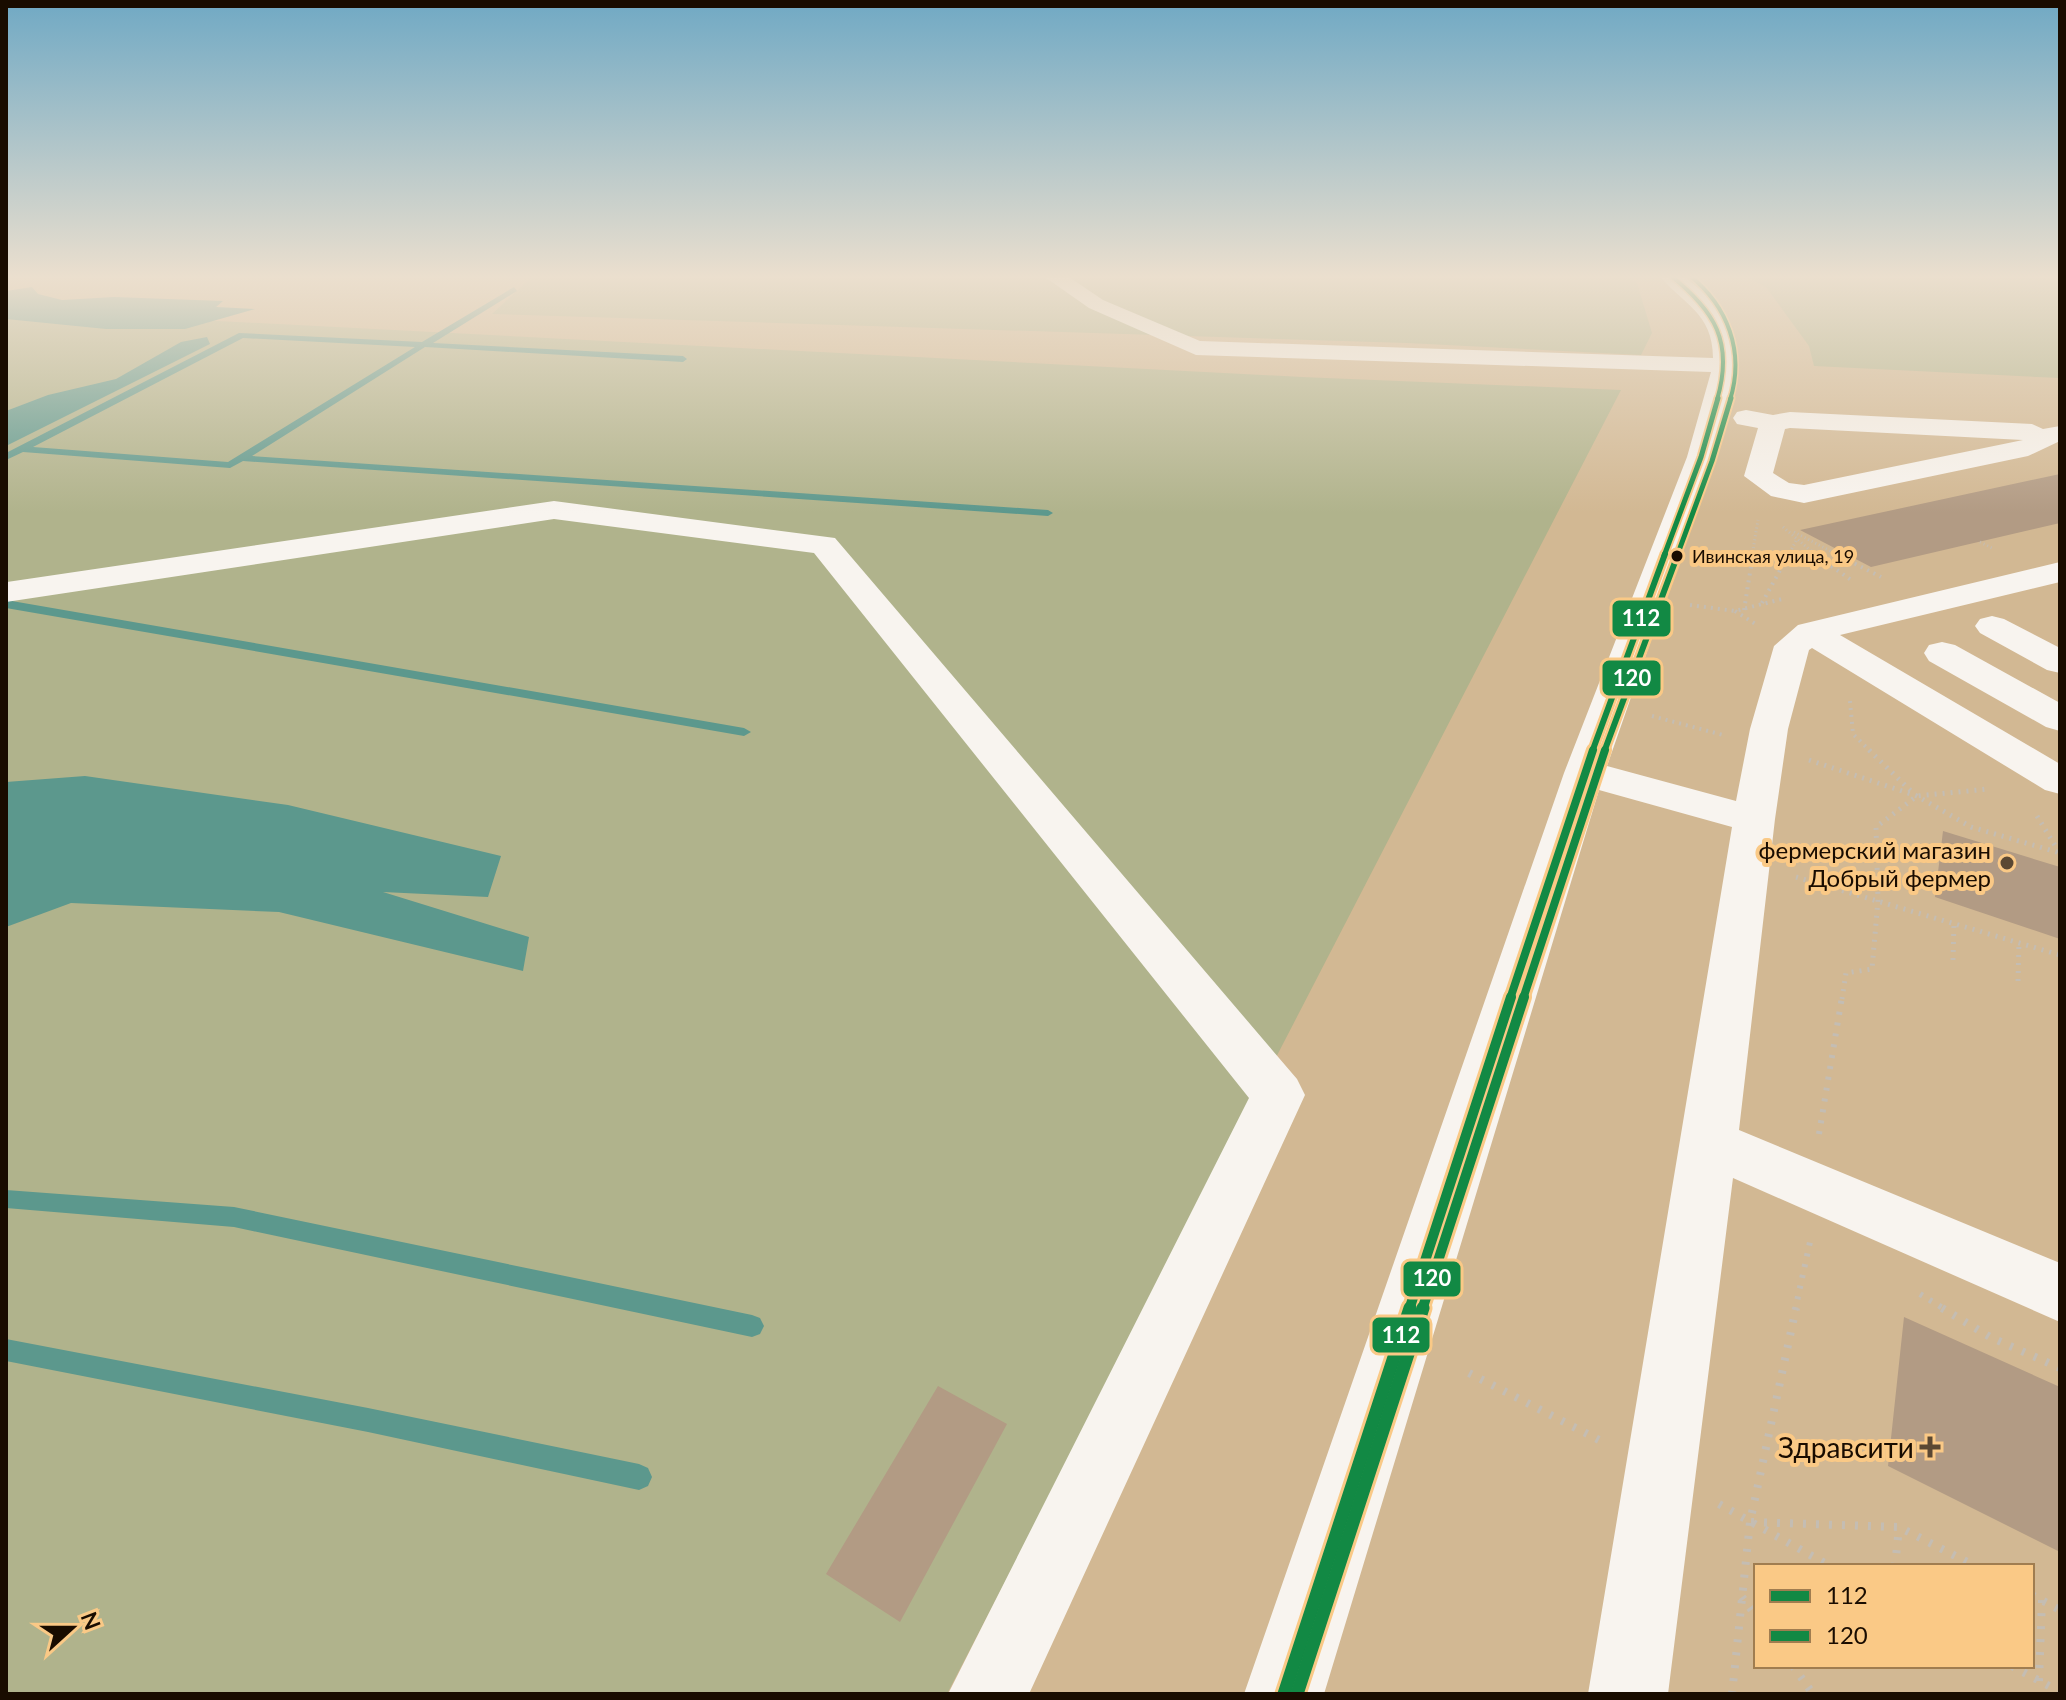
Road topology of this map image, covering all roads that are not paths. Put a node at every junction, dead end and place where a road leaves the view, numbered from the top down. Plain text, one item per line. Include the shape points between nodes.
1 (1393, 354) edge
2 (1725, 354) edge
3 (1724, 365) junction
4 (1713, 412) junction
5 (1773, 423) junction
6 (2060, 572) edge
7 (7, 592) edge
8 (1992, 626) dead end
9 (1810, 632) junction
10 (1942, 653) dead end
11 (2060, 662) edge
12 (2060, 719) edge
13 (1584, 773) junction
14 (2060, 781) edge
15 (1754, 819) junction
16 (1708, 1142) junction
17 (2060, 1293) edge
18 (988, 1694) edge
19 (1284, 1694) edge
20 (1628, 1694) edge

1 - 3 street
2 - 3 street
3 - 4 street
4 - 5 street
4 - 13 street
5 - 5 street via 1758,476 1781,490 1804,494 2028,448 2055,433
6 - 9 street
7 - 18 street via 554,510 824,545 1278,1095
8 - 11 street
9 - 14 street
9 - 15 street via 1792,646 1769,729
10 - 12 street
13 - 15 street
13 - 19 street
15 - 16 street
16 - 17 street
16 - 20 street

